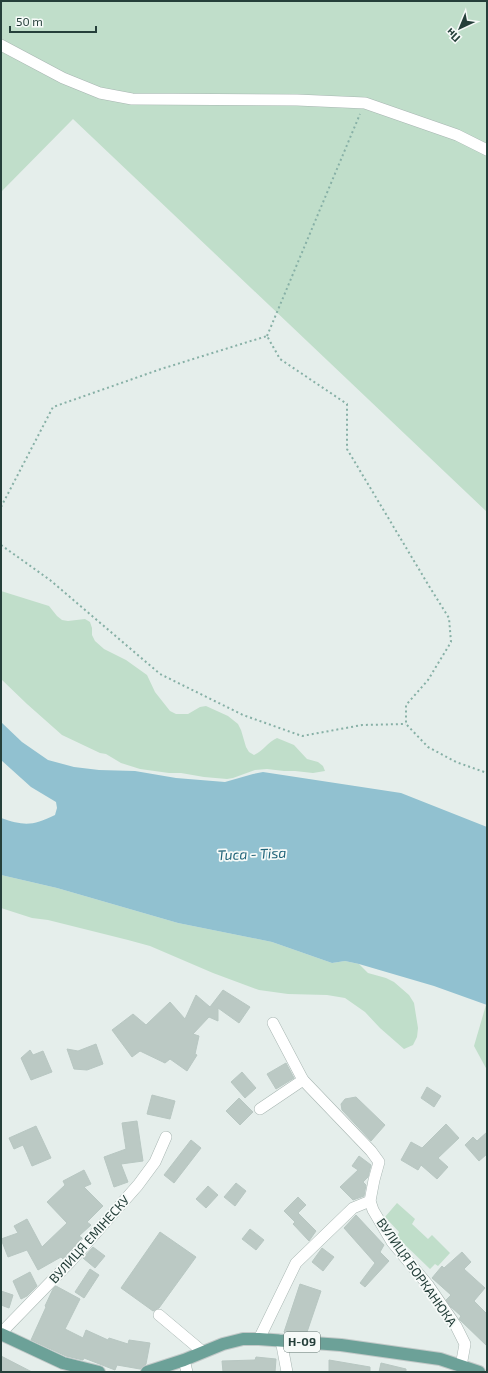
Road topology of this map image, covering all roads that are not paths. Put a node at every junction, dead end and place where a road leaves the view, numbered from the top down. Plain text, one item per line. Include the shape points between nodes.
1 (1, 45) edge
2 (487, 150) edge
3 (273, 1023) dead end
4 (303, 1080) junction
5 (260, 1109) dead end
6 (166, 1137) dead end
7 (370, 1202) junction
8 (159, 1315) dead end
9 (1, 1333) edge
10 (259, 1339) junction
11 (281, 1340) junction
12 (203, 1352) junction
13 (185, 1366) edge
14 (461, 1366) junction
15 (162, 1370) edge
16 (99, 1372) edge
17 (148, 1372) edge
18 (287, 1372) edge
19 (479, 1372) edge

1 - 2 street via 64,78 100,93 132,99 365,103 457,135
3 - 4 street
4 - 5 street
4 - 7 street via 379,1162
6 - 9 street, ВУЛИЦЯ ЕМІНЕСКУ via 155,1162 138,1185 70,1262
7 - 10 street via 353,1208 296,1263
7 - 14 street, ВУЛИЦЯ БОРКАНЮКА via 392,1242 428,1285 456,1326 465,1344
8 - 12 street
9 - 16 main road via 63,1364
10 - 11 main road, Н-09
10 - 12 main road, Н-09 via 223,1344
11 - 14 main road, Н-09 via 341,1345 440,1359
11 - 18 street
12 - 13 main road, Н-09
13 - 15 main road, Н-09
14 - 19 main road, Н-09
15 - 17 main road, Н-09

